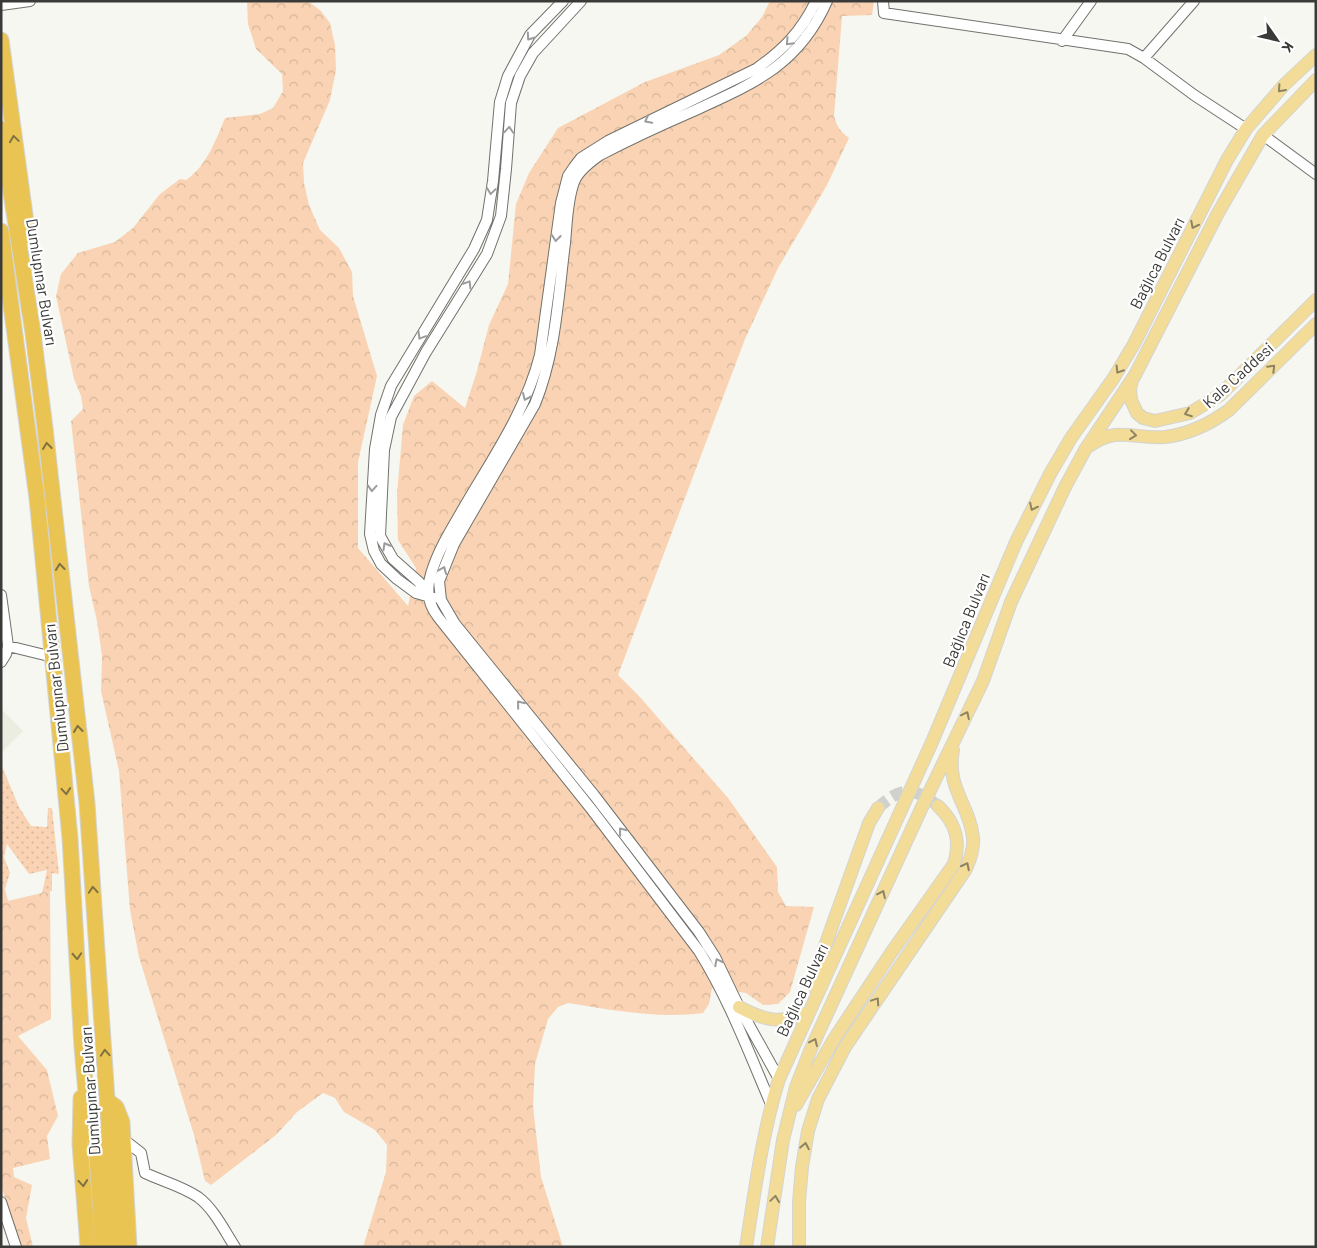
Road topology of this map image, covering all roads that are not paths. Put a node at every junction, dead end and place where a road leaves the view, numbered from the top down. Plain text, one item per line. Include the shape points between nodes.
1 (30, 1) edge
2 (563, 1) edge
3 (580, 1) edge
4 (816, 1) edge
5 (827, 1) edge
6 (882, 1) edge
7 (1091, 1) edge
8 (1194, 1) edge
9 (1, 5) edge
10 (1, 40) edge
11 (1062, 41) junction
12 (1316, 55) edge
13 (1144, 58) junction
14 (1316, 80) edge
15 (1, 129) edge
16 (1246, 129) junction
17 (1262, 135) junction
18 (1316, 174) edge
19 (1, 231) edge
20 (1, 298) edge
21 (1316, 300) edge
22 (1316, 324) edge
23 (36, 360) junction
24 (20, 362) junction
25 (1135, 375) junction
26 (1087, 447) junction
27 (1, 595) edge
28 (429, 596) junction
29 (441, 600) junction
30 (8, 646) junction
31 (53, 657) junction
32 (1, 662) edge
33 (956, 737) junction
34 (938, 806) tunnel mouth
35 (878, 808) tunnel mouth
36 (817, 995) junction
37 (739, 1007) junction
38 (808, 1013) junction
39 (834, 1039) junction
40 (82, 1047) junction
41 (830, 1073) junction
42 (779, 1079) junction
43 (771, 1104) junction
44 (788, 1118) junction
45 (110, 1141) junction
46 (1, 1202) edge
47 (16, 1247) edge
48 (88, 1247) edge
49 (103, 1247) edge
50 (118, 1247) edge
51 (130, 1247) edge
52 (234, 1247) edge
53 (746, 1247) edge
54 (767, 1247) edge
55 (799, 1247) edge

1 - 9 street
2 -> 28 street via 530,35 508,76 500,102 487,220 474,249 391,386 381,415 375,449 370,534 374,550 381,564 416,593
28 -> 3 street via 419,582 393,559 380,536 384,450 391,417 426,352 487,254 501,216 511,103 520,76 533,53
4 -> 28 street via 793,37 756,69 608,141 581,158 568,176 534,378 523,404 443,544 431,575
29 -> 5 street via 439,581 454,544 543,385 555,332 574,181 584,167 600,155 746,87 773,71 812,31
6 - 11 street via 884,13
7 - 11 street
8 - 13 street
23 -> 10 highway via 39,336 37,311
11 - 13 street via 1128,49
12 -> 16 main road, Bağlıca Bulvarı via 1284,85
13 - 16 street
14 - 17 main road, Bağlıca Bulvarı
15 - 23 highway, Dumlupınar Bulvarı
16 -> 36 main road, Bağlıca Bulvarı via 1227,160 1134,344 1071,438 1029,516 932,742
17 - 18 street
17 - 25 main road, Bağlıca Bulvarı
19 - 24 highway, Dumlupınar Bulvarı
20 - 24 highway via 10,344
21 -> 25 main road, Kale Caddesi via 1220,395 1190,413 1156,421 1140,416 1130,395
26 -> 22 main road, Kale Caddesi via 1118,434 1149,437 1181,434 1215,420
45 -> 23 highway, Dumlupınar Bulvarı via 87,802
24 - 31 highway, Dumlupınar Bulvarı
25 - 26 main road, Bağlıca Bulvarı
33 -> 26 main road, Bağlıca Bulvarı via 983,681 1012,602
27 - 30 street
28 - 29 street
28 - 43 street via 429,603 438,617 592,810 699,951 747,1046
37 -> 29 street via 699,932 594,795 455,624
30 - 31 street
30 - 32 street
31 -> 40 highway, Dumlupınar Bulvarı via 70,838
41 -> 33 main road via 966,868 973,845 952,773
44 -> 33 main road, Bağlıca Bulvarı via 810,1052
34 - 39 main road via 952,822 957,838 954,864
35 - 36 main road via 869,823 821,957 815,979
36 - 38 main road, Bağlıca Bulvarı
37 - 38 main road via 756,1016 775,1020
37 - 42 street
38 - 42 main road, Bağlıca Bulvarı
39 - 41 main road
39 - 44 main road
40 - 45 highway, Dumlupınar Bulvarı via 86,1093
40 -> 48 highway via 80,1144
55 -> 41 main road via 799,1193 804,1149 818,1099
42 - 43 main road, Bağlıca Bulvarı
43 - 53 main road, Bağlıca Bulvarı
54 -> 44 main road, Bağlıca Bulvarı
45 - 49 highway, Dumlupınar Bulvarı
45 - 50 highway, Dumlupınar Bulvarı
45 - 51 highway
45 - 52 street via 141,1153 145,1173 198,1197 209,1207
46 - 47 street

